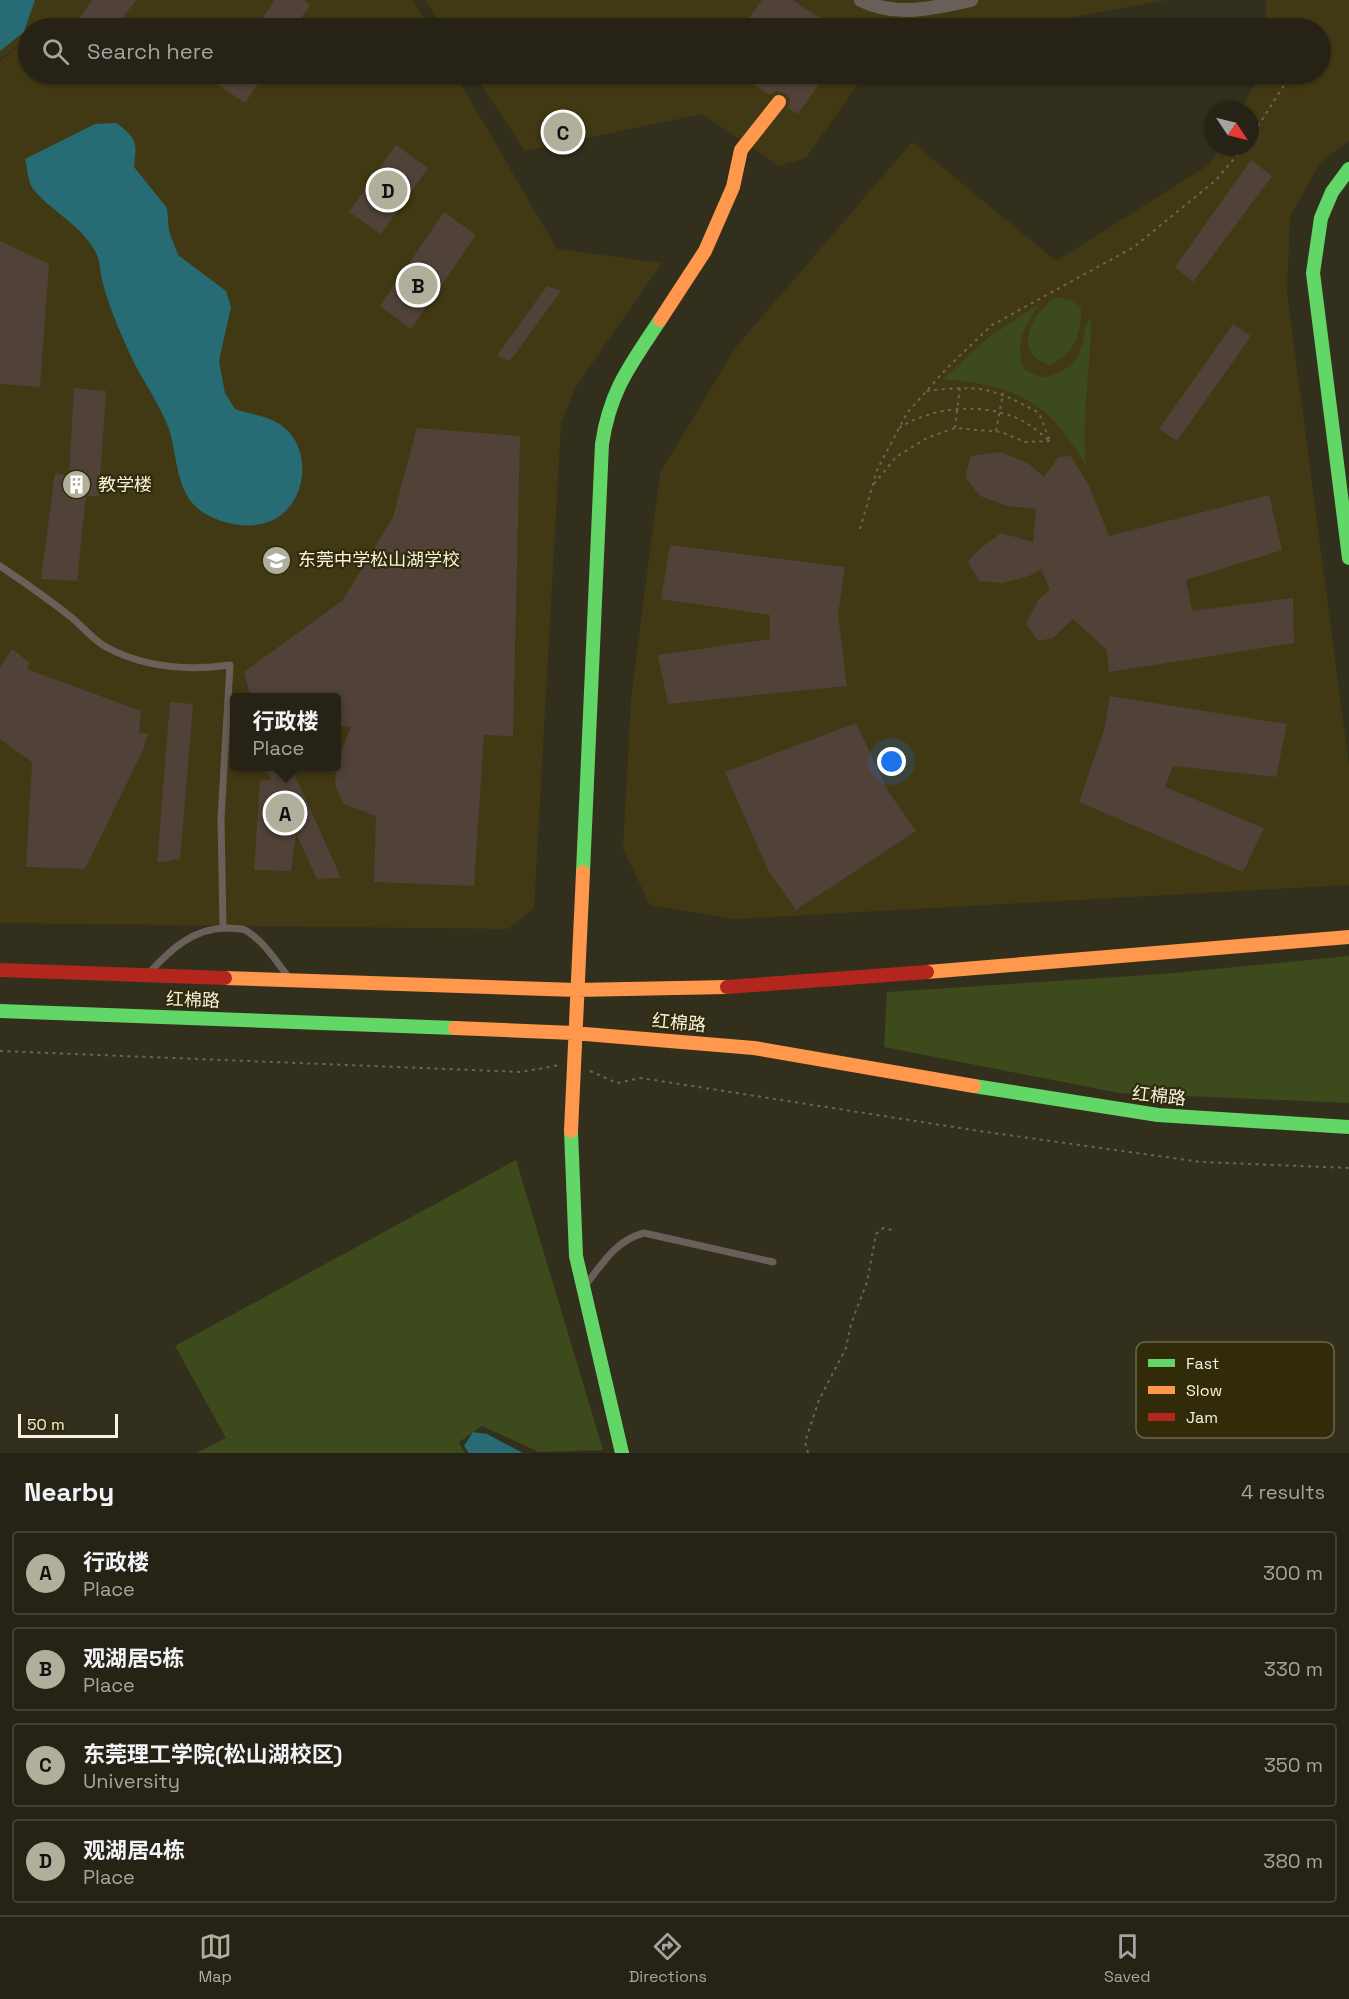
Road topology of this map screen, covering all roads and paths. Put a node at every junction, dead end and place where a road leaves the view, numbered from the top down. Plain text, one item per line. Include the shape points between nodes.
1 (861, 0) edge
2 (971, 0) edge
3 (1285, 84) edge
4 (779, 102) dead end
5 (1259, 125) edge
6 (1237, 156) edge
7 (1349, 169) edge
8 (960, 387) junction
9 (926, 391) junction
10 (1003, 393) junction
11 (956, 408) junction
12 (1000, 414) junction
13 (955, 428) junction
14 (899, 429) junction
15 (996, 431) junction
16 (1050, 441) junction
17 (873, 484) junction
18 (860, 529) dead end
19 (1349, 558) edge
20 (0, 566) edge
21 (223, 928) junction
22 (1345, 935) edge
23 (0, 970) edge
24 (147, 975) junction
25 (291, 980) junction
26 (576, 990) junction
27 (0, 1011) edge
28 (573, 1033) junction
29 (0, 1051) edge
30 (572, 1063) junction
31 (1349, 1127) edge
32 (1349, 1168) edge
33 (892, 1230) dead end
34 (773, 1262) dead end
35 (582, 1290) junction
36 (622, 1453) edge
37 (808, 1453) edge

1 - 2 street via 898,11 932,9
3 - 5 path
4 - 26 main road via 741,150 733,187 705,251 638,350 606,419
6 - 9 path via 1216,180 1134,247 992,325
7 - 19 main road via 1331,193 1321,216 1314,244 1313,273
8 - 9 path
8 - 10 path
8 - 11 path
9 - 14 path
10 - 12 path
10 - 16 path via 1039,413
11 - 12 path
11 - 13 path
11 - 14 path via 930,413
12 - 15 path
12 - 16 path via 1028,423
13 - 15 path
13 - 17 path via 927,438 896,457
14 - 17 path
15 - 16 path via 1025,442
17 - 18 path
20 - 21 lane via 103,646 136,661 170,668 230,665 221,818
21 - 24 lane via 192,936
21 - 25 lane via 243,929 265,946
22 - 26 main road, 红棉路 via 760,986
23 - 24 main road, 红棉路
24 - 25 main road, 红棉路
25 - 26 main road, 红棉路
26 - 28 main road
27 - 28 main road, 红棉路
28 - 30 main road
28 - 31 main road, 红棉路 via 754,1048 1158,1115
29 - 30 path via 521,1072
30 - 32 path via 617,1083 641,1078 1201,1162
30 - 35 main road via 576,1256
33 - 37 path via 883,1228 876,1234 867,1282 846,1348 819,1400 805,1442
34 - 35 lane via 644,1233 629,1237 611,1252
35 - 36 main road

